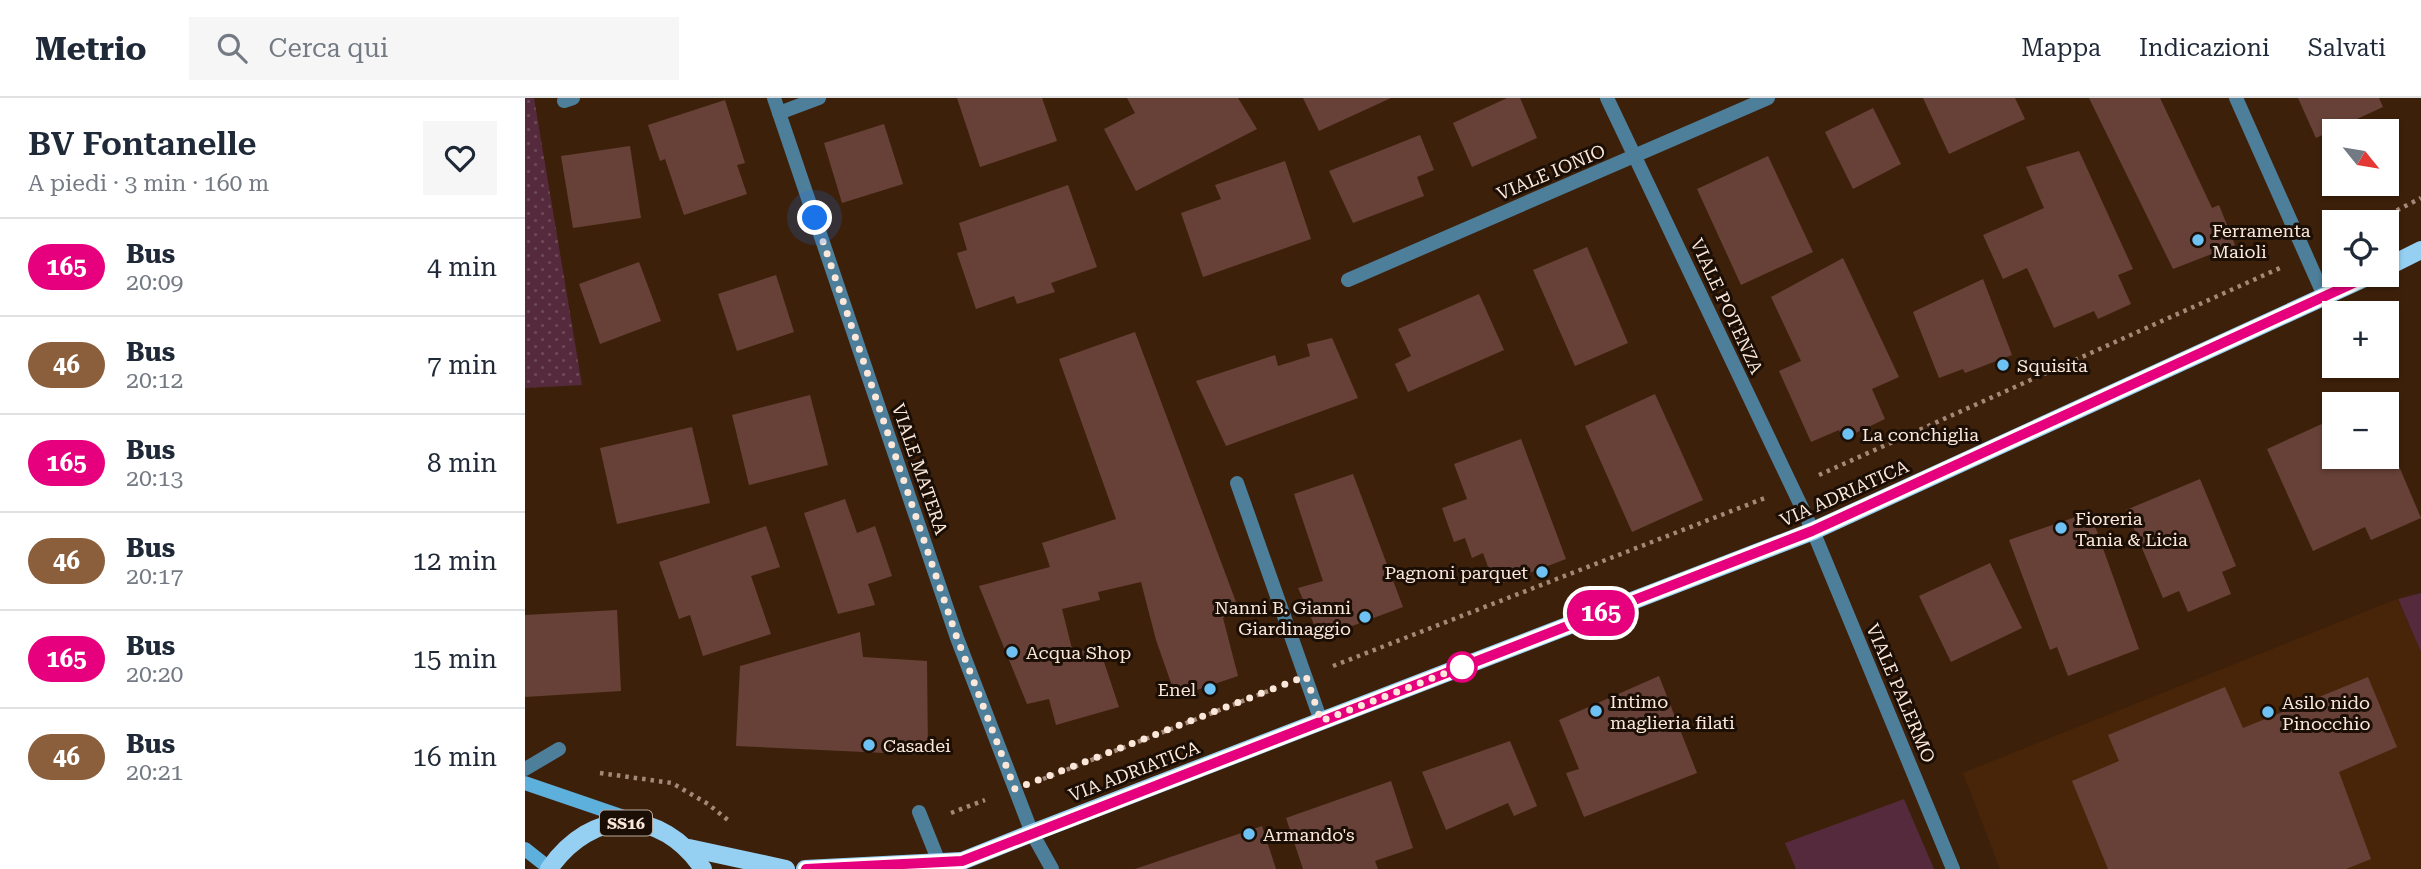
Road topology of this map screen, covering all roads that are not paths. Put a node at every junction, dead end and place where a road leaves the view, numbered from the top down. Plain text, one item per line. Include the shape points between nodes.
1 (774, 98) edge
2 (819, 98) edge
3 (1607, 98) edge
4 (1768, 98) edge
5 (2236, 98) edge
6 (779, 113) junction
7 (1635, 158) junction
8 (2421, 250) edge
9 (2399, 261) edge
10 (1348, 280) dead end
11 (2347, 287) edge
12 (2325, 298) junction
13 (1237, 483) dead end
14 (1812, 531) junction
15 (1321, 721) junction
16 (559, 749) dead end
17 (525, 769) edge
18 (525, 783) edge
19 (922, 818) road end
20 (641, 823) junction
21 (1033, 833) junction
22 (689, 848) junction
23 (525, 849) edge
24 (951, 864) edge
25 (549, 869) edge
26 (703, 869) edge
27 (786, 869) edge
28 (805, 869) edge
29 (1052, 869) edge
30 (1953, 869) edge

1 - 6 street, VIALE MATERA
2 - 6 street
3 - 7 street, VIALE POTENZA
4 - 7 street, VIALE IONIO
5 - 12 street
6 - 21 street, VIALE MATERA via 957,638
7 - 10 street, VIALE IONIO
7 - 14 street, VIALE POTENZA
8 - 9 main road
11 - 12 main road, VIA ADRIATICA
12 - 14 main road, VIA ADRIATICA
13 - 15 street
14 - 15 main road, VIA ADRIATICA
14 - 30 street, VIALE PALERMO
15 - 21 main road, VIA ADRIATICA
16 - 17 street
18 - 20 main road
19 - 24 street
20 - 22 main road, SS16 via 667,832
20 - 25 main road, SS16 via 614,822 588,831 566,847
21 - 24 main road, VIA ADRIATICA
21 - 29 street, VIALE MATERA
22 - 26 main road, SS16
22 - 27 main road, SS16
23 - 25 main road
24 - 28 main road, VIA ADRIATICA

